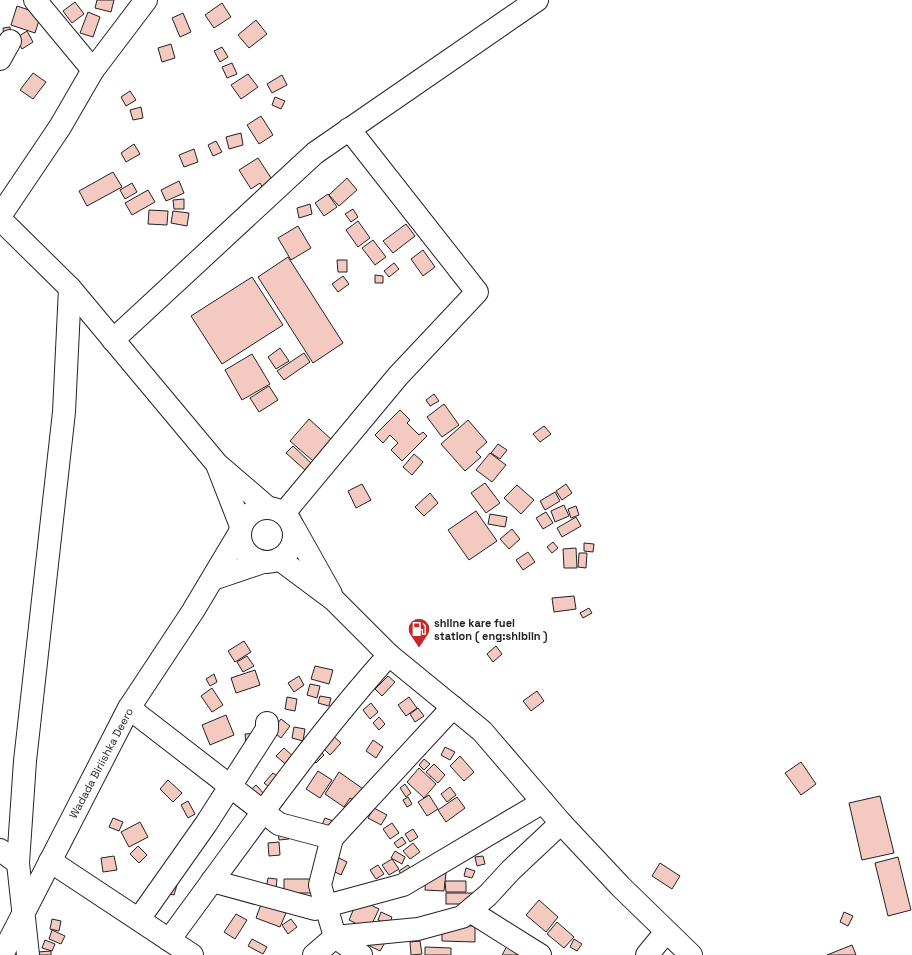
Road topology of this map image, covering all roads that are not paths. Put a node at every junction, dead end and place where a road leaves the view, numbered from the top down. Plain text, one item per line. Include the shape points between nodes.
1 (35, 0) edge
2 (146, 0) edge
3 (537, 0) edge
4 (93, 70) junction
5 (349, 129) junction
6 (0, 218) edge
7 (70, 288) junction
8 (113, 340) junction
9 (217, 464) junction
10 (282, 516) junction
11 (240, 530) junction
12 (271, 561) junction
13 (213, 579) junction
14 (334, 600) junction
15 (389, 655) junction
16 (453, 707) junction
17 (129, 708) junction
18 (267, 723) dead end
19 (230, 786) junction
20 (543, 802) junction
21 (263, 812) junction
22 (561, 823) junction
23 (332, 838) junction
24 (0, 850) edge
25 (50, 861) junction
26 (18, 863) junction
27 (212, 881) junction
28 (326, 906) junction
29 (470, 911) junction
30 (23, 913) junction
31 (139, 919) junction
32 (666, 932) junction
33 (335, 937) junction
34 (169, 940) junction
35 (2, 955) edge
36 (28, 955) edge
37 (192, 955) edge
38 (314, 955) edge
39 (361, 955) edge
40 (540, 955) edge
41 (647, 955) edge
42 (691, 955) edge

1 - 4 main road
2 - 4 main road
3 - 5 main road
4 - 6 main road via 60,127
5 - 8 main road via 315,153
5 - 10 main road via 477,292 398,376
6 - 7 main road
7 - 8 main road
7 - 26 main road via 64,412 25,761
8 - 9 main road
9 - 10 main road
9 - 11 main road
10 - 11 main road via 258,509 244,519
10 - 12 main road via 294,537 292,546 287,554
10 - 14 main road
11 - 12 main road via 240,542 249,556 256,560
11 - 13 main road, Wadada Biriishka Deero
12 - 13 main road
12 - 14 main road
13 - 17 main road, Wadada Biriishka Deero
14 - 15 main road
15 - 16 main road
15 - 21 main road
16 - 20 main road via 482,731
16 - 23 main road
17 - 19 main road
17 - 25 main road, Wadada Biriishka Deero
18 - 19 main road via 267,729
19 - 21 main road
19 - 31 main road
20 - 22 main road
20 - 28 main road via 403,885
21 - 23 main road via 279,824
21 - 27 main road
22 - 29 main road
22 - 32 main road
23 - 28 main road via 320,885
24 - 26 main road
25 - 30 main road, Wadada Biriishka Deero
25 - 31 main road
26 - 30 main road
27 - 28 main road via 315,908
27 - 34 main road
28 - 33 main road
29 - 33 main road via 462,916 418,929
29 - 40 main road
30 - 35 main road, Wadada Biriishka Deero
30 - 36 main road
31 - 34 main road
32 - 41 main road
32 - 42 main road
33 - 38 main road
33 - 39 main road
34 - 37 main road

